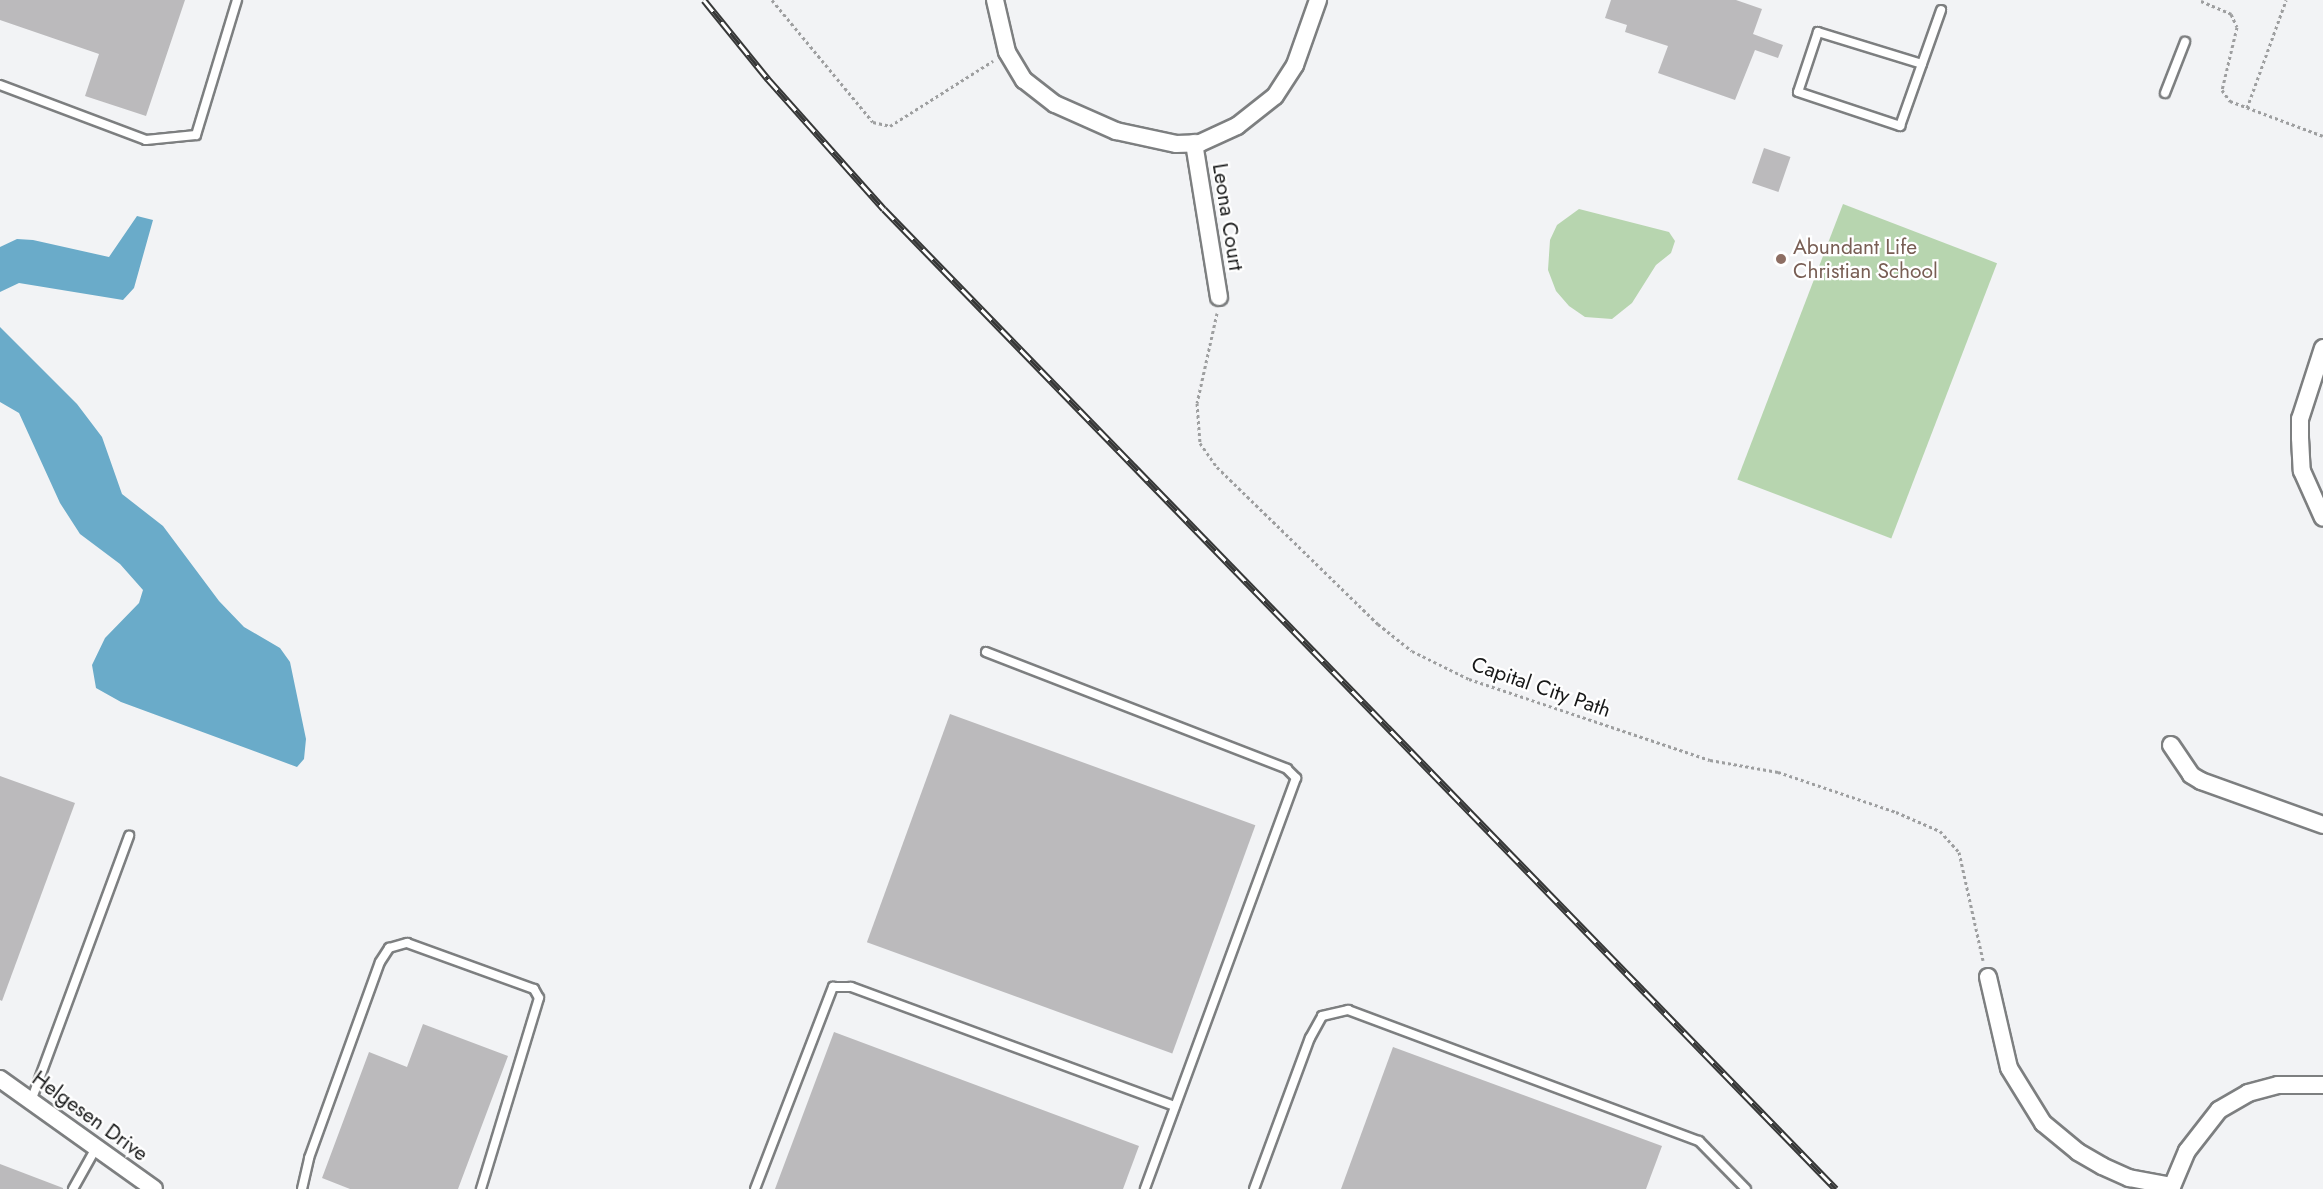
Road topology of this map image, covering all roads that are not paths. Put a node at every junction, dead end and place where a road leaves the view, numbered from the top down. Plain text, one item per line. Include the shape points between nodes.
1 (237, 0) edge
2 (995, 0) edge
3 (1318, 0) edge
4 (1941, 10) dead end
5 (2184, 42) dead end
6 (1922, 64) junction
7 (0, 85) edge
8 (2165, 93) dead end
9 (1194, 143) junction
10 (1219, 297) road end
11 (2323, 348) edge
12 (2323, 518) edge
13 (986, 652) dead end
14 (2171, 745) dead end
15 (2323, 825) edge
16 (129, 836) dead end
17 (1988, 977) road end
18 (0, 1079) edge
19 (2323, 1084) edge
20 (31, 1101) junction
21 (1175, 1106) junction
22 (96, 1148) junction
23 (2172, 1188) edge
24 (73, 1189) edge
25 (154, 1189) edge
26 (302, 1189) edge
27 (481, 1189) edge
28 (755, 1189) edge
29 (1145, 1189) edge
30 (1254, 1189) edge
31 (1746, 1189) edge

1 - 7 lane via 196,135 146,140
2 - 9 street via 1007,52 1024,80 1055,104 1127,134 1176,144
3 - 9 street via 1295,65 1275,96 1237,126
4 - 6 lane
5 - 8 lane
6 - 6 lane via 1900,126 1798,92 1818,32
9 - 10 street, Leona Court
11 - 12 street via 2300,420 2302,471
13 - 21 lane via 1287,769 1296,778
14 - 15 street via 2191,775 2201,781
16 - 20 lane
17 - 23 street via 2009,1068 2043,1123 2102,1166 2128,1178
18 - 20 street, Helgesen Drive
19 - 23 street via 2278,1085 2248,1094 2219,1110 2187,1151
20 - 22 street, Helgesen Drive
21 - 28 lane via 851,987 833,987
21 - 29 lane
22 - 24 lane
22 - 25 street, Helgesen Drive
26 - 27 lane via 309,1158 380,962 389,948 407,943 534,989 539,998
30 - 31 lane via 1310,1038 1322,1016 1348,1010 1699,1141

